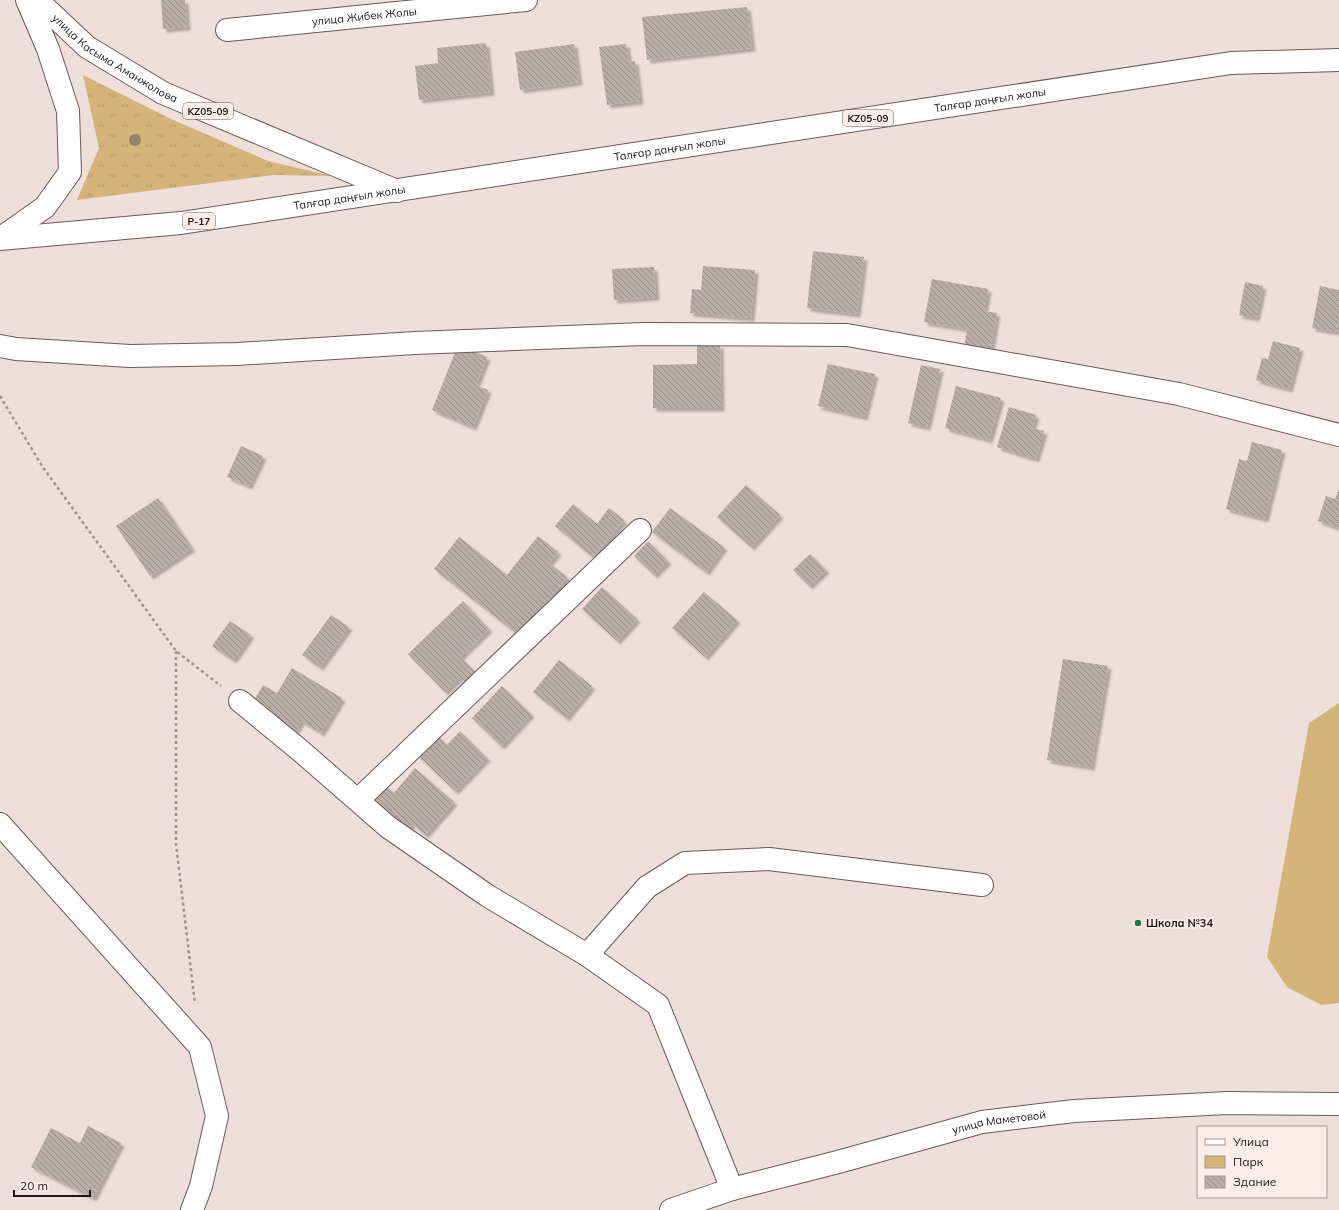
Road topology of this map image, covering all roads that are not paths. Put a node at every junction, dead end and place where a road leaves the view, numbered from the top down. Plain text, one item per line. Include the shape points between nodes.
1 (27, 0) edge
2 (37, 0) edge
3 (526, 0) edge
4 (227, 30) dead end
5 (1339, 60) edge
6 (397, 191) junction
7 (0, 239) edge
8 (0, 346) edge
9 (1339, 435) edge
10 (640, 530) dead end
11 (240, 701) road end
12 (358, 800) junction
13 (0, 824) edge
14 (982, 885) dead end
15 (588, 955) junction
16 (1339, 1104) edge
17 (732, 1189) junction
18 (192, 1210) edge
19 (670, 1210) edge

1 - 7 street via 48,49 68,111 70,172 45,207
2 - 6 street, улица Касыма Аманжолова / KZ05-09 via 87,47 163,93
3 - 4 street, улица Жибек Жолы
5 - 6 street, Талғар даңғыл жолы / KZ05-09 via 1230,63
6 - 7 street, Талғар даңғыл жолы / P-17 via 181,223
8 - 9 street via 130,356 237,354 643,334 847,335 1179,394
10 - 12 street
11 - 12 street
12 - 15 street via 388,827 488,896
13 - 18 street via 200,1047 217,1116 201,1186
14 - 15 street via 769,859 685,863 647,887
15 - 17 street via 658,1005
16 - 17 street, улица Маметовой via 1228,1104 1074,1111 982,1122
17 - 19 street, улица Маметовой

